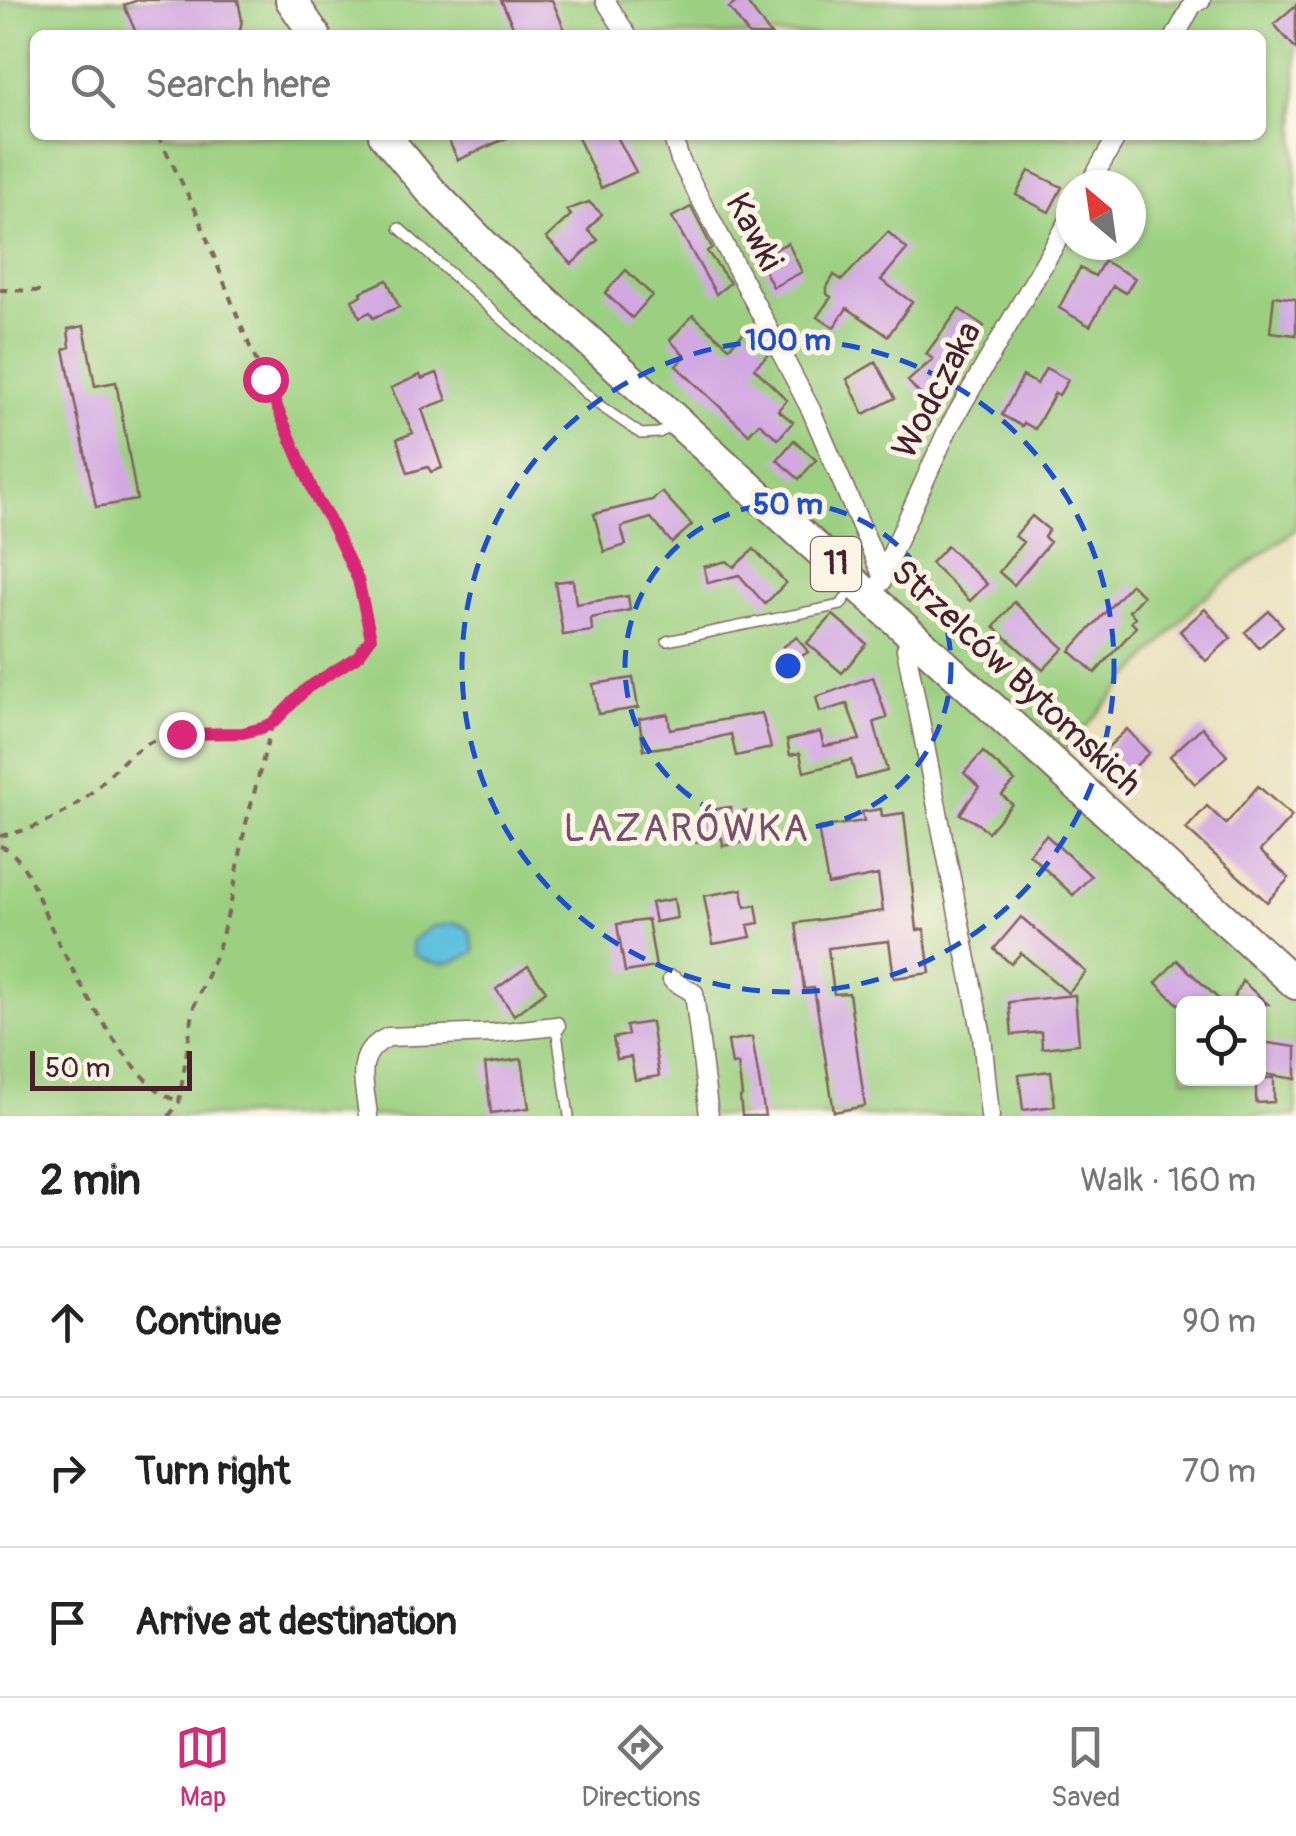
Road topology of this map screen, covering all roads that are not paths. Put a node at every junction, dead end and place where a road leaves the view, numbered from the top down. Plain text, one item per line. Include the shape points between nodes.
1 (290, 0) edge
2 (605, 0) edge
3 (1196, 0) edge
4 (311, 30) edge
5 (624, 30) edge
6 (1179, 30) edge
7 (388, 140) edge
8 (674, 140) edge
9 (1115, 140) edge
10 (1098, 170) edge
11 (398, 228) dead end
12 (1056, 243) edge
13 (680, 423) junction
14 (871, 586) junction
15 (912, 637) junction
16 (667, 642) dead end
17 (672, 980) dead end
18 (1296, 984) edge
19 (556, 1026) joint
20 (368, 1116) edge
21 (569, 1116) edge
22 (709, 1116) edge
23 (990, 1116) edge

1 - 4 highway
2 - 5 street
3 - 6 street
7 - 13 highway, Strzelców Bytomskich / 11 via 469,230
8 - 14 street, Kawki via 811,410
9 - 10 street
11 - 13 lane via 641,434
12 - 14 street, Wodczaka via 948,428
13 - 14 highway, Strzelców Bytomskich / 11
14 - 15 highway, Strzelców Bytomskich / 11
14 - 16 lane via 841,604
15 - 18 highway, Strzelców Bytomskich / 11
15 - 23 street via 906,649 982,1036
17 - 22 street via 694,993
19 - 20 street via 376,1042 362,1064
19 - 21 lane

